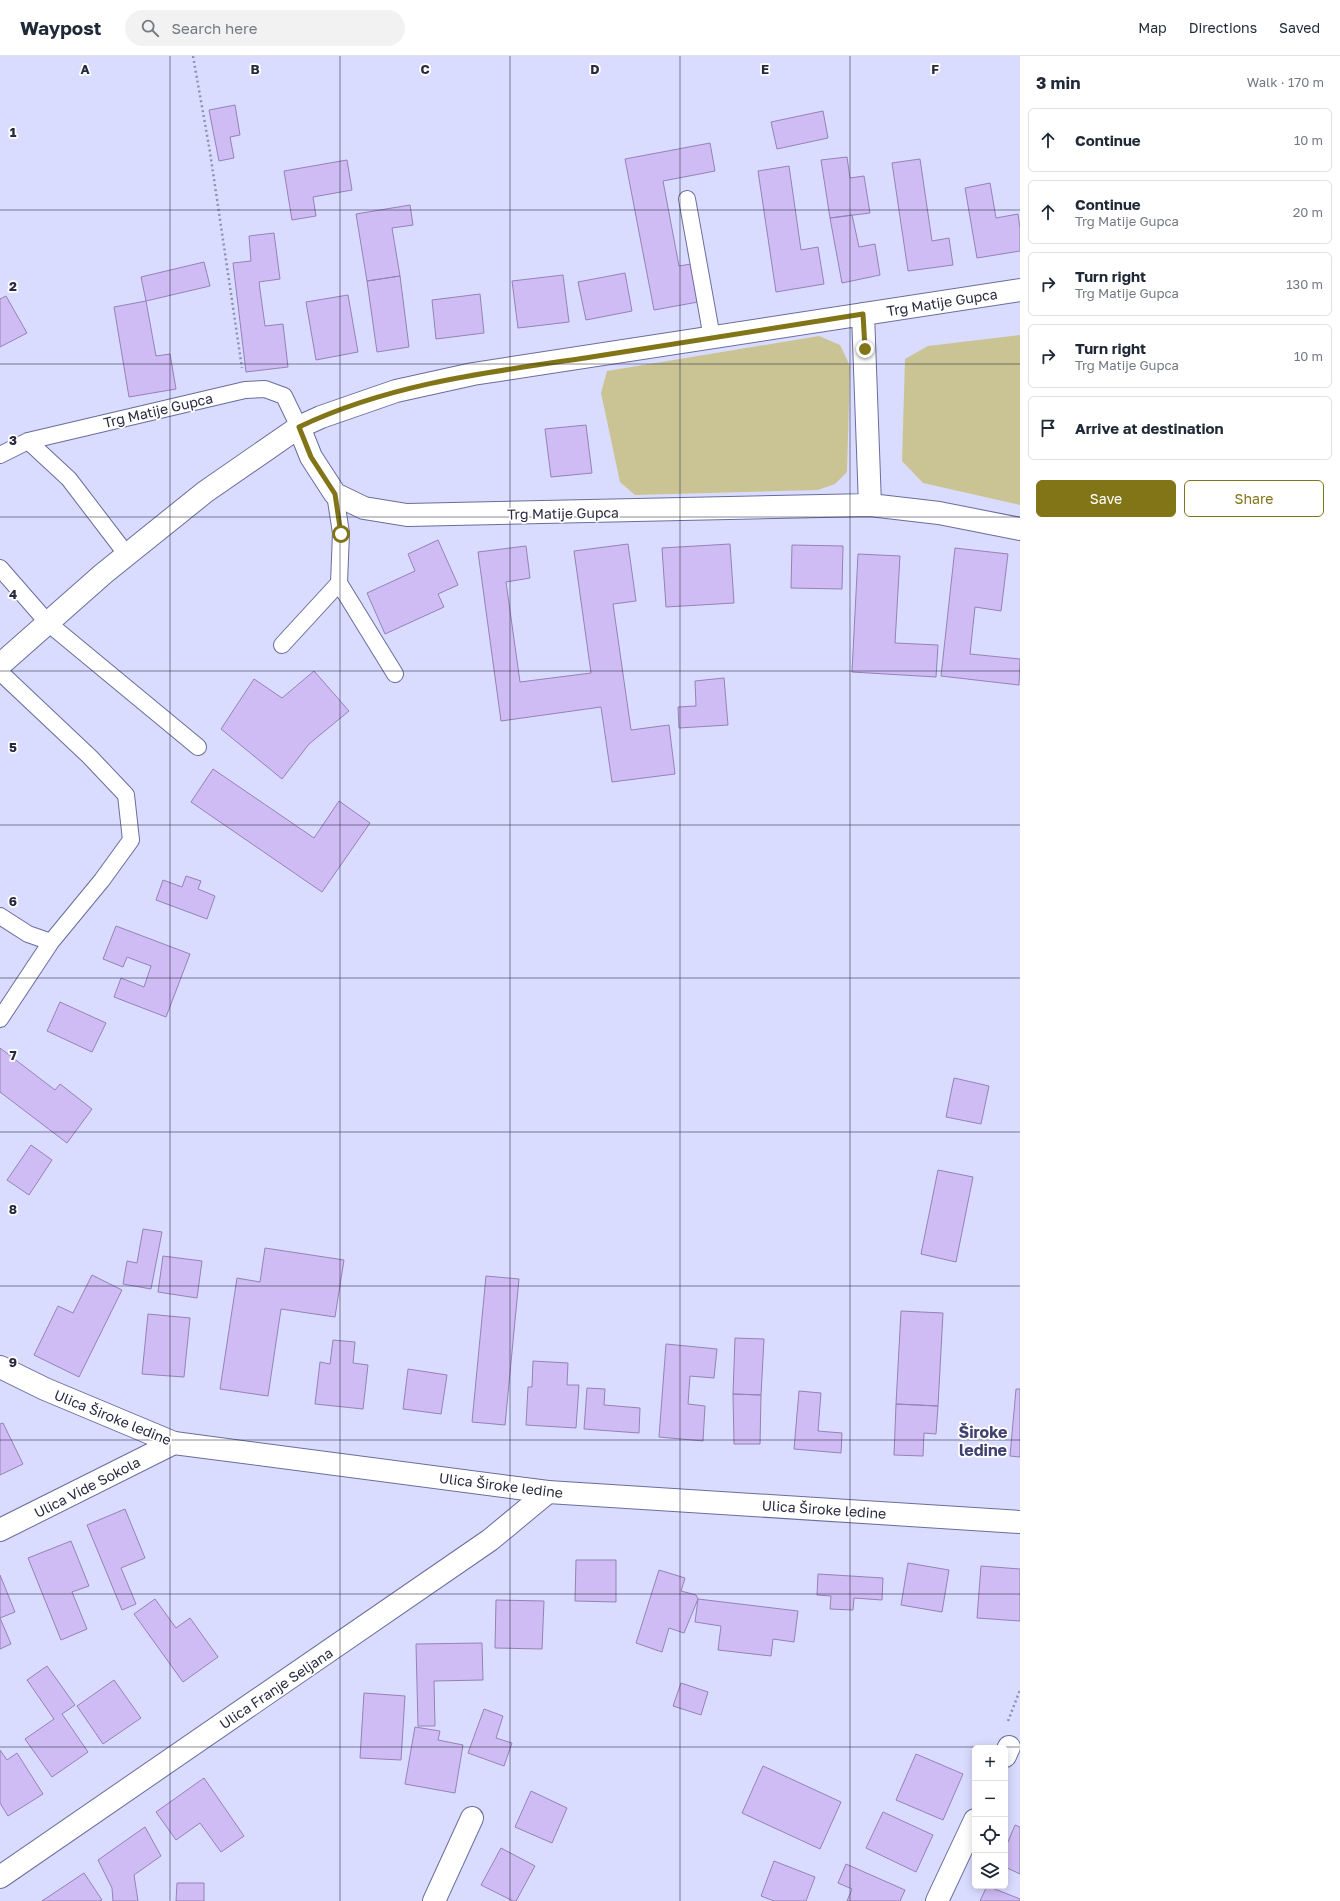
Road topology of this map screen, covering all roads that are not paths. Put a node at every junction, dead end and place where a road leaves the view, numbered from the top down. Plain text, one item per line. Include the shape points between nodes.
1 (687, 199) dead end
2 (1020, 290) edge
3 (863, 314) junction
4 (712, 338) junction
5 (299, 427) junction
6 (28, 441) junction
7 (0, 455) edge
8 (335, 494) junction
9 (870, 505) junction
10 (1020, 529) edge
11 (127, 555) junction
12 (0, 568) edge
13 (339, 583) junction
14 (48, 623) junction
15 (282, 645) dead end
16 (0, 665) edge
17 (0, 672) edge
18 (394, 674) dead end
19 (198, 747) dead end
20 (0, 916) edge
21 (51, 942) junction
22 (0, 1019) edge
23 (0, 1367) edge
24 (174, 1443) junction
25 (548, 1492) junction
26 (1020, 1522) edge
27 (0, 1530) edge
28 (472, 1818) dead end
29 (972, 1826) edge
30 (0, 1877) edge
31 (434, 1901) edge
32 (937, 1901) edge

1 - 4 lane
2 - 3 street, Trg Matije Gupca
3 - 4 street, Trg Matije Gupca
3 - 9 street
4 - 5 street, Trg Matije Gupca via 473,374 396,391 321,416
5 - 6 lane, Trg Matije Gupca via 284,396 265,389 245,390
5 - 8 street, Trg Matije Gupca via 311,457
5 - 11 street, Trg Matije Gupca via 205,492
6 - 7 lane, Trg Matije Gupca
6 - 11 lane via 69,479
8 - 9 street, Trg Matije Gupca via 364,508 407,515
8 - 13 lane via 341,534
9 - 10 street, Trg Matije Gupca via 939,513
11 - 14 street, Trg Matije Gupca
12 - 14 lane
13 - 15 lane
13 - 18 lane
14 - 16 street, Trg Matije Gupca
14 - 19 lane
17 - 21 lane via 90,757 126,795 131,840
20 - 21 lane via 28,934
21 - 22 lane
23 - 24 street, Ulica Široke ledine via 45,1389
24 - 25 street, Ulica Široke ledine
24 - 27 street, Ulica Vide Sokola
25 - 26 street, Ulica Široke ledine
25 - 30 street, Ulica Franje Seljana via 490,1540
28 - 31 street
29 - 32 street

